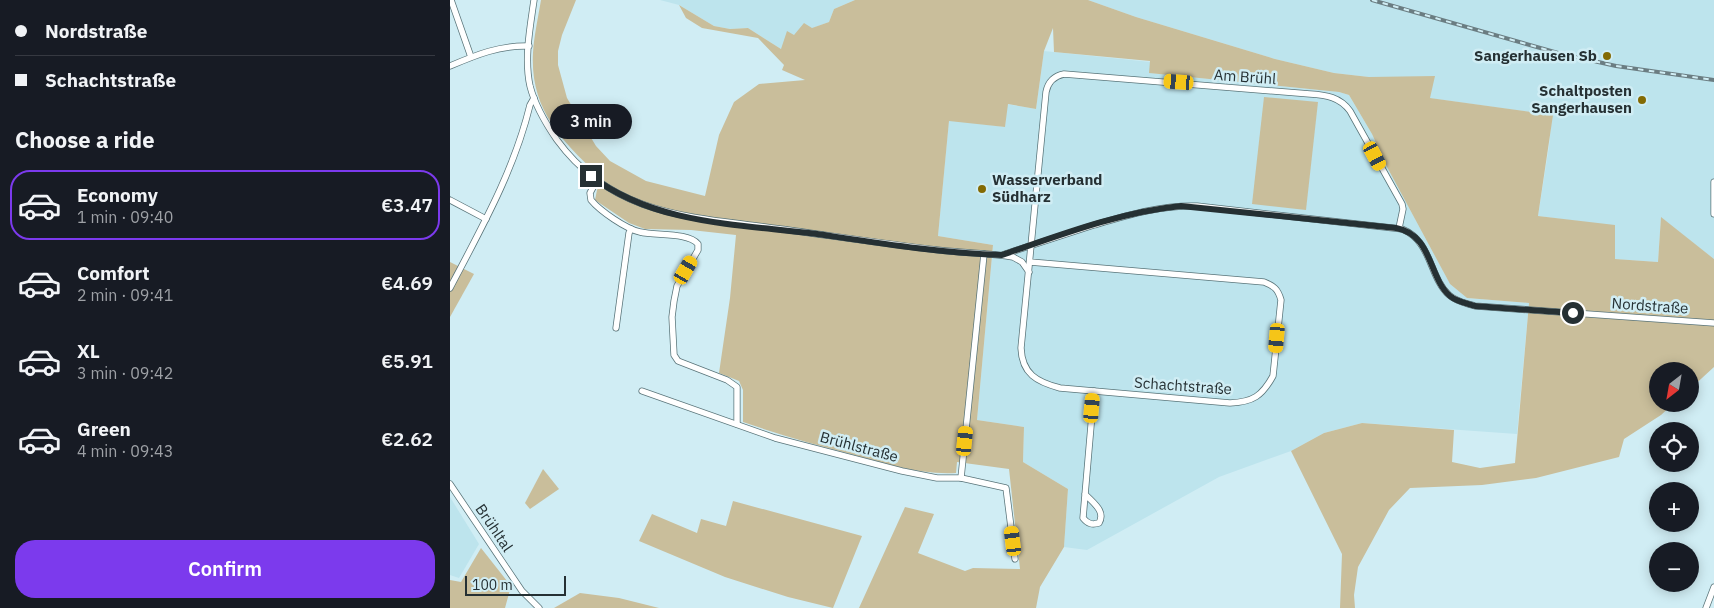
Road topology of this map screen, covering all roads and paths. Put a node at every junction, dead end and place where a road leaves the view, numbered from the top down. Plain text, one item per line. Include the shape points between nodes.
1 (450, 0) edge
2 (534, 0) edge
3 (529, 46) junction
4 (471, 57) junction
5 (450, 66) edge
6 (534, 98) junction
7 (597, 180) junction
8 (1714, 182) edge
9 (450, 200) edge
10 (1714, 214) edge
11 (486, 219) junction
12 (1399, 228) junction
13 (631, 229) junction
14 (1032, 245) junction
15 (984, 254) junction
16 (1002, 255) junction
17 (1030, 262) junction
18 (1029, 272) junction
19 (450, 288) edge
20 (1714, 323) edge
21 (616, 328) dead end
22 (1094, 391) junction
23 (642, 392) dead end
24 (737, 424) junction
25 (961, 478) junction
26 (450, 484) edge
27 (1085, 494) junction
28 (1015, 559) dead end
29 (1714, 587) edge
30 (539, 608) edge
31 (1706, 608) edge

1 - 4 street
2 - 3 street
3 - 4 street via 514,46
3 - 6 street via 529,79
4 - 5 street
6 - 7 street via 546,124 562,146
6 - 11 street via 510,168
7 - 13 street via 591,200
7 - 15 street via 632,200 675,215
8 - 10 street
9 - 11 street
11 - 19 street
12 - 14 street, Nordstraße via 1181,206 1123,216
12 - 14 street, Am Brühl via 1402,204 1350,111 1337,99 1310,94 1064,74 1051,80 1046,92
12 - 20 street, Nordstraße via 1416,238 1442,287 1460,302 1475,306
13 - 21 street
13 - 24 street via 689,238 698,244 698,250 677,286 672,317 674,355 678,361 727,380 736,387
14 - 16 street, Nordstraße
14 - 17 street, Schachtstraße
15 - 16 street
15 - 25 street
16 - 18 street via 1019,259
17 - 18 street, Schachtstraße
17 - 22 street, Schachtstraße via 1264,282 1278,291 1281,300 1274,376 1260,395 1230,403
18 - 22 street, Schachtstraße via 1021,348 1026,369 1046,384
22 - 27 street
23 - 24 street, Brühlstraße
24 - 25 street, Brühlstraße via 775,438 902,471 938,478
25 - 28 street, Brühlstraße via 1006,488
26 - 30 street, Brühltal via 522,591
27 - 27 street via 1083,518 1093,525 1100,523 1102,511
29 - 31 street

